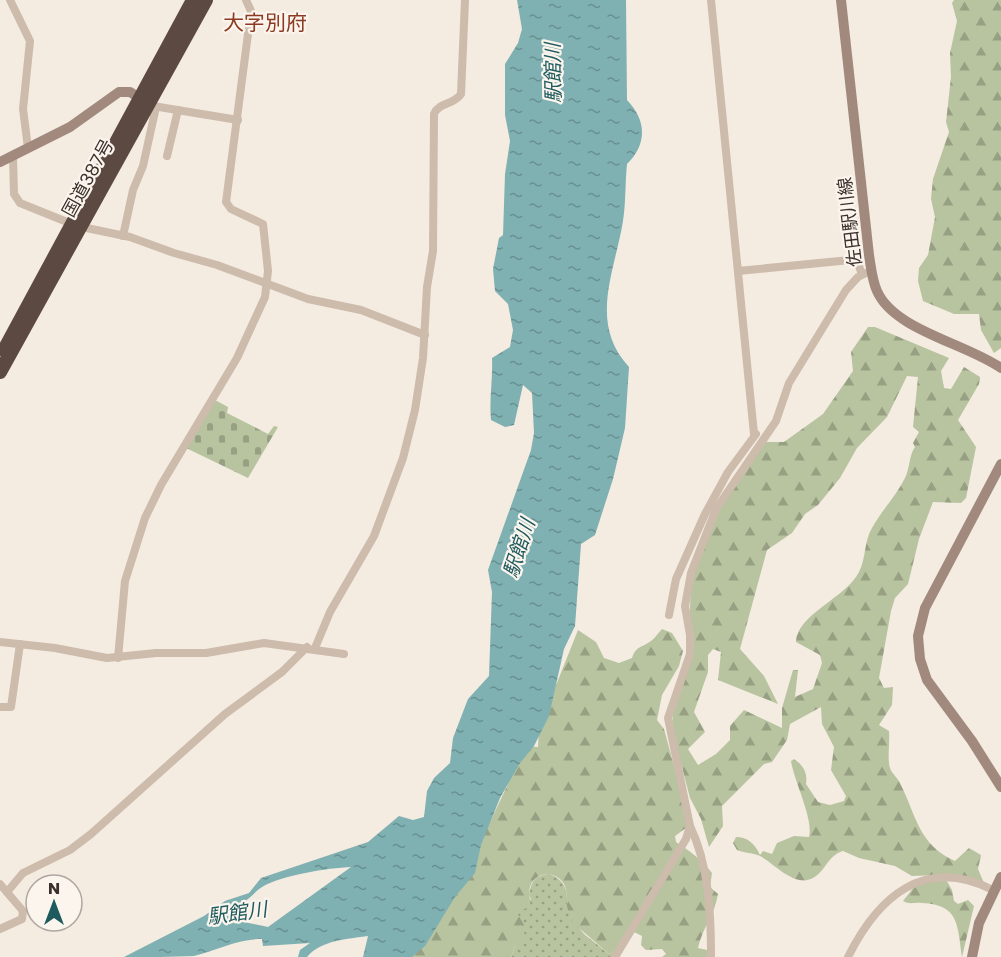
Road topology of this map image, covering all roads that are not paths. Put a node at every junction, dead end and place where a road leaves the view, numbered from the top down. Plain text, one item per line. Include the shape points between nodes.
1 (10, 0) edge
2 (193, 0) edge
3 (206, 0) edge
4 (246, 0) edge
5 (465, 0) edge
6 (711, 0) edge
7 (841, 0) edge
8 (148, 103) junction
9 (178, 110) junction
10 (237, 120) junction
11 (28, 148) junction
12 (14, 156) junction
13 (166, 156) dead end
14 (0, 162) edge
15 (77, 225) junction
16 (123, 236) junction
17 (738, 271) junction
18 (867, 272) junction
19 (268, 284) junction
20 (425, 335) junction
21 (0, 357) edge
22 (1001, 368) edge
23 (0, 372) edge
24 (754, 434) junction
25 (765, 439) junction
26 (1001, 464) edge
27 (669, 615) dead end
28 (0, 642) edge
29 (20, 644) junction
30 (311, 648) junction
31 (344, 654) dead end
32 (118, 658) junction
33 (0, 707) edge
34 (1001, 787) edge
35 (690, 826) junction
36 (1001, 877) edge
37 (0, 884) edge
38 (993, 890) junction
39 (7, 892) junction
40 (0, 928) edge
41 (615, 957) edge
42 (711, 957) edge
43 (848, 957) edge
44 (972, 957) edge

1 - 11 street via 30,41 23,109
2 - 8 highway, 国道387号
3 - 8 highway, 国道387号
4 - 10 street via 251,11
5 - 20 street via 461,94 455,101 437,108 434,114 433,251
6 - 17 street
7 - 18 main road, 佐田駅川線
8 - 9 street
8 - 11 main road via 130,92 119,92 77,123
8 - 15 highway, 国道387号
8 - 16 street via 143,166 133,190
9 - 10 street
9 - 13 street
10 - 19 street via 227,205 263,224
11 - 12 main road
12 - 14 main road
12 - 15 street via 14,194 18,202
15 - 16 street
15 - 21 highway, 国道387号
15 - 23 highway, 国道387号
16 - 19 street
17 - 18 street via 850,260
17 - 24 street
18 - 22 main road, 佐田駅川線 via 877,292 898,317 968,348
18 - 25 street via 846,290 789,383 779,415
19 - 20 street via 308,299 361,310
19 - 32 street via 237,358 161,485 146,518 125,581
20 - 30 street via 415,410 391,494 369,548
24 - 25 street
24 - 27 street via 705,514 676,579
25 - 35 street via 716,508 688,585 685,606 690,654 668,718
26 - 34 main road via 925,608 918,644 927,680
28 - 29 street
29 - 32 street
29 - 33 street via 11,707
30 - 31 street
30 - 32 street via 254,644 206,653
30 - 39 street via 225,714 91,834 70,850 23,873
35 - 41 street
35 - 42 street via 705,871
36 - 38 main road
37 - 39 street
38 - 43 street via 975,881 918,880 883,905
38 - 44 main road via 979,923
39 - 40 street via 21,905 23,915

